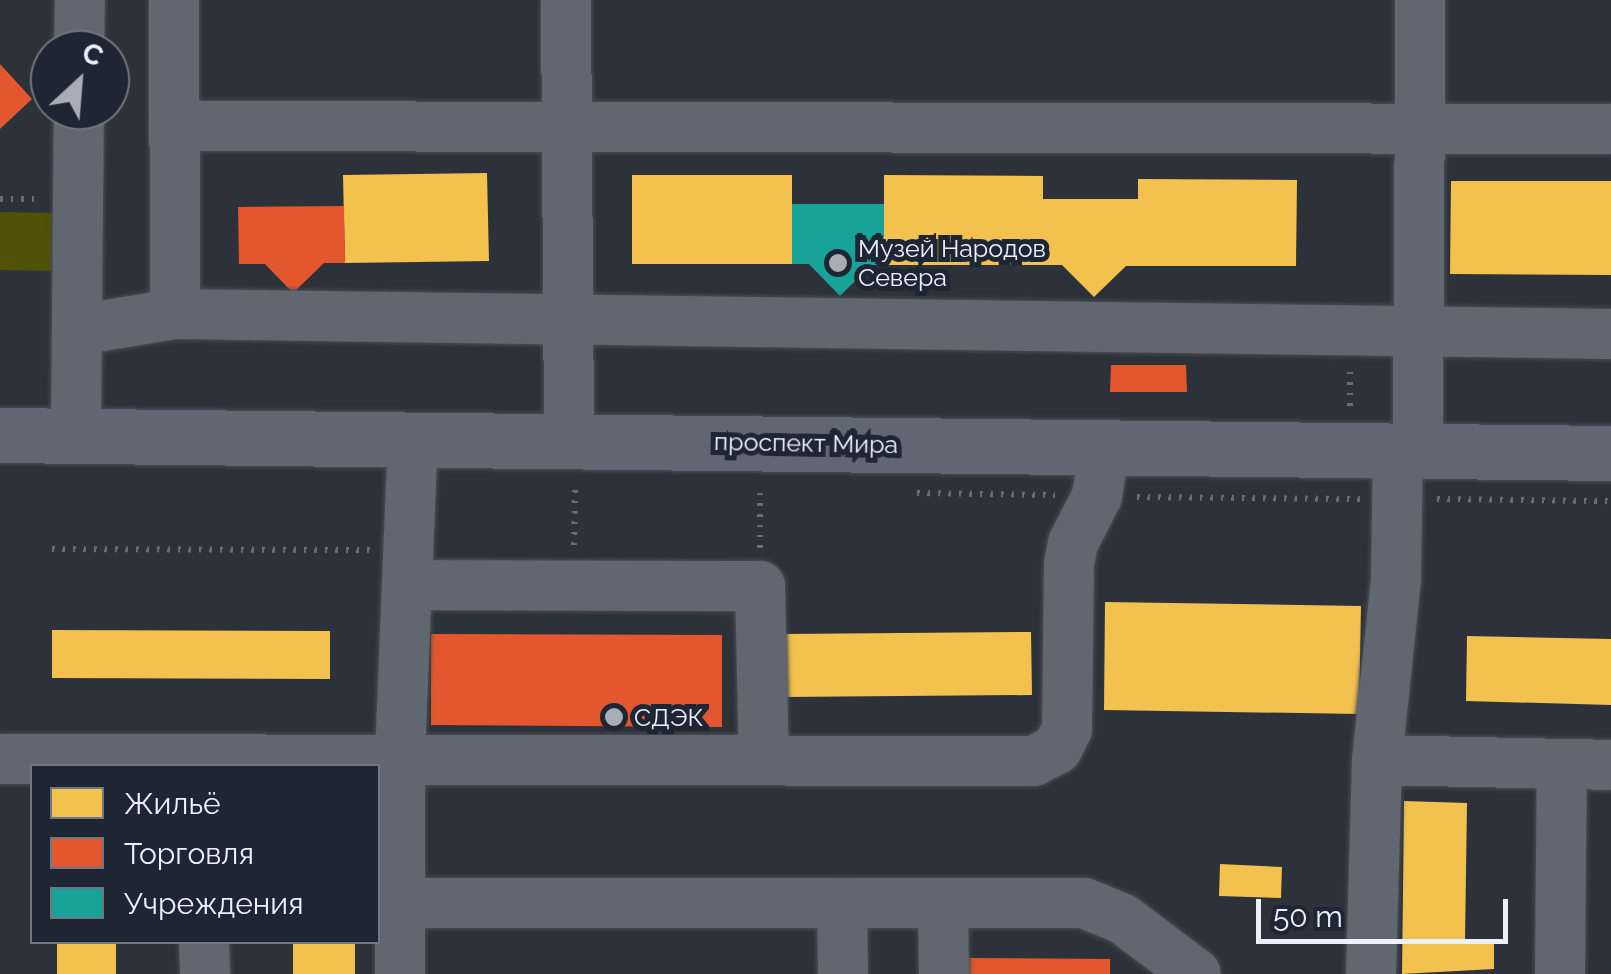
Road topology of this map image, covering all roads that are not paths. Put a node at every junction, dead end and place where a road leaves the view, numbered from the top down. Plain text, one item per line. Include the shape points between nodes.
1 (80, 0) edge
2 (174, 0) edge
3 (566, 0) edge
4 (1420, 0) edge
5 (79, 30) edge
6 (174, 126) junction
7 (566, 126) junction
8 (1420, 128) junction
9 (1611, 129) edge
10 (79, 130) edge
11 (175, 314) junction
12 (570, 320) junction
13 (77, 330) junction
14 (1418, 330) junction
15 (1611, 334) edge
16 (0, 435) edge
17 (76, 436) junction
18 (413, 438) junction
19 (569, 440) junction
20 (1105, 446) junction
21 (1408, 450) junction
22 (1611, 453) edge
23 (409, 567) junction
24 (400, 757) junction
25 (0, 759) edge
26 (764, 760) junction
27 (1377, 760) junction
28 (203, 762) edge
29 (1587, 764) edge
30 (400, 903) junction
31 (842, 904) junction
32 (943, 904) junction
33 (204, 944) edge
34 (205, 974) edge
35 (400, 974) edge
36 (842, 974) edge
37 (944, 974) edge
38 (1196, 974) edge
39 (1371, 974) edge
40 (1560, 974) edge

1 - 5 street
2 - 6 street
3 - 7 street
4 - 8 street
6 - 7 street
6 - 11 street
7 - 8 street
7 - 12 street
8 - 9 street
8 - 14 street
10 - 13 street
11 - 12 street
11 - 13 street
12 - 14 street
12 - 19 street
13 - 17 street
14 - 15 street
14 - 21 street
16 - 17 main road, проспект Мира
17 - 18 main road, проспект Мира
18 - 19 main road, проспект Мира
18 - 23 street
19 - 20 main road, проспект Мира
20 - 21 main road, проспект Мира
20 - 26 street via 1097,496 1072,544 1067,729 1057,749 1034,761
21 - 22 main road, проспект Мира
21 - 27 street
23 - 24 street
23 - 26 street via 760,586
24 - 26 street
24 - 28 street
24 - 30 street
25 - 28 street
27 - 29 street
27 - 39 street
29 - 40 street
30 - 31 street
30 - 35 street
31 - 32 street
31 - 36 street
32 - 37 street
32 - 38 street via 1084,904 1123,919
33 - 34 street

